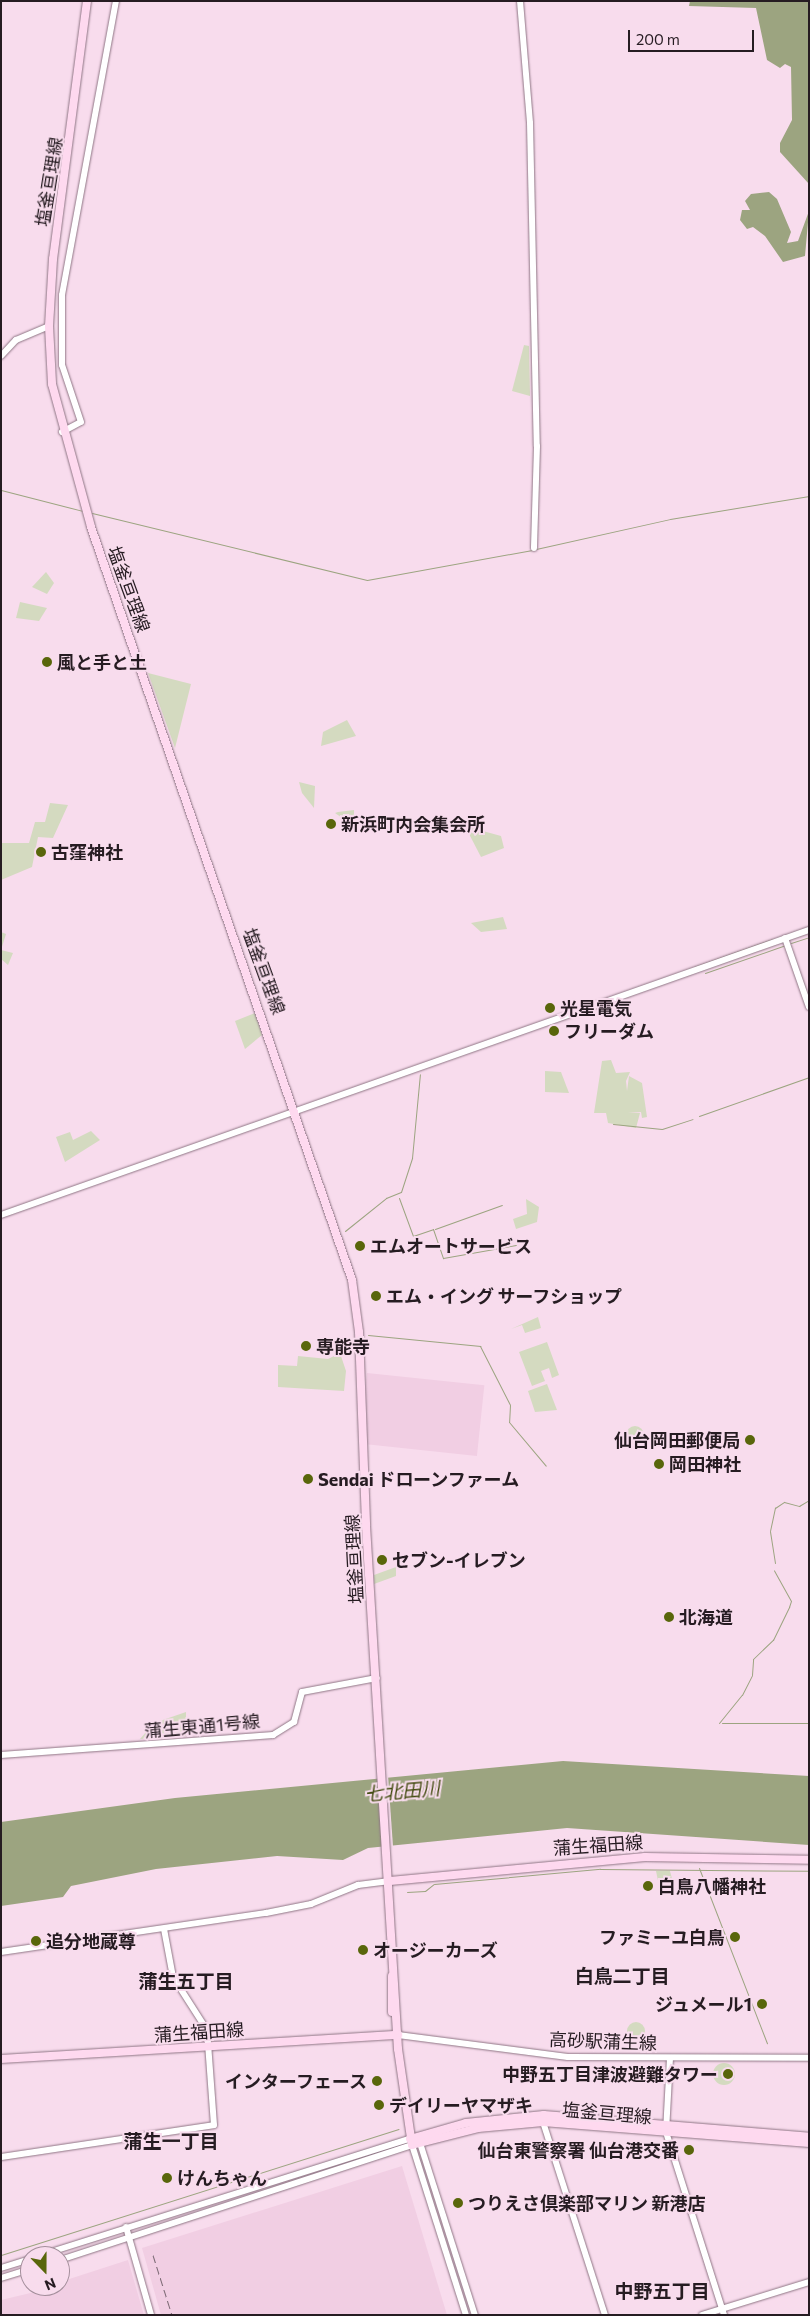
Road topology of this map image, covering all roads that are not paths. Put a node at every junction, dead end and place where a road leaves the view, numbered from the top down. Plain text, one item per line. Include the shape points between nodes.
1 (87, 1) edge
2 (116, 1) edge
3 (520, 1) edge
4 (49, 326) junction
5 (1, 356) edge
6 (62, 432) junction
7 (534, 548) dead end
8 (809, 930) edge
9 (785, 938) junction
10 (809, 1006) edge
11 (296, 1108) junction
12 (1, 1215) edge
13 (377, 1678) junction
14 (1, 1755) edge
15 (809, 1860) edge
16 (390, 1878) junction
17 (164, 1930) junction
18 (1, 1952) edge
19 (394, 1968) junction
20 (396, 1988) junction
21 (391, 2001) junction
22 (398, 2035) junction
23 (209, 2047) junction
24 (670, 2058) junction
25 (809, 2058) edge
26 (1, 2059) edge
27 (543, 2122) junction
28 (666, 2129) junction
29 (414, 2137) junction
30 (809, 2137) edge
31 (809, 2143) edge
32 (1, 2157) edge
33 (126, 2228) junction
34 (129, 2237) junction
35 (69, 2246) edge
36 (70, 2257) edge
37 (20, 2262) edge
38 (1, 2268) edge
39 (20, 2272) edge
40 (1, 2278) edge
41 (809, 2282) edge
42 (723, 2312) edge
43 (152, 2315) edge
44 (466, 2315) edge
45 (475, 2315) edge
46 (605, 2315) edge
47 (702, 2315) edge

1 - 4 main road, 塩釜亘理線 via 52,259
2 - 6 street via 62,295 62,365 81,422
3 - 7 street via 530,122 537,438
4 - 5 street via 16,340
4 - 6 main road, 塩釜亘理線 via 52,384
6 - 11 main road, 塩釜亘理線 via 86,512
8 - 9 street
9 - 10 street
9 - 11 street
11 - 12 street
11 - 13 main road, 塩釜亘理線 via 341,1238 357,1309
13 - 14 street, 蒲生東通1号線 via 302,1692 294,1722 273,1735
13 - 16 main road, 塩釜亘理線
15 - 16 main road, 蒲生福田線 via 645,1857
16 - 17 street via 358,1884 306,1905
16 - 19 main road, 塩釜亘理線
17 - 18 street
17 - 23 street via 173,1977 207,2030
19 - 20 main road, 塩釜亘理線
19 - 21 main road, 塩釜亘理線
20 - 21 main road
20 - 22 main road, 塩釜亘理線
21 - 22 main road, 塩釜亘理線
22 - 23 main road, 蒲生福田線
22 - 24 street, 高砂駅蒲生線 via 524,2053
22 - 29 main road, 塩釜亘理線
23 - 26 main road, 蒲生福田線
23 - 32 street via 213,2126
24 - 25 street, 高砂駅蒲生線
24 - 28 street
27 - 28 main road, 塩釜亘理線
27 - 29 main road, 塩釜亘理線
27 - 46 street
28 - 29 main road, 塩釜亘理線 via 524,2116 466,2123
28 - 30 main road, 塩釜亘理線
28 - 31 main road, 塩釜亘理線
28 - 42 street
29 - 33 street
29 - 34 street
29 - 44 street
29 - 45 street
33 - 34 street
33 - 35 street
34 - 36 street
34 - 43 street
37 - 38 street
39 - 40 street
41 - 42 street
42 - 47 street

